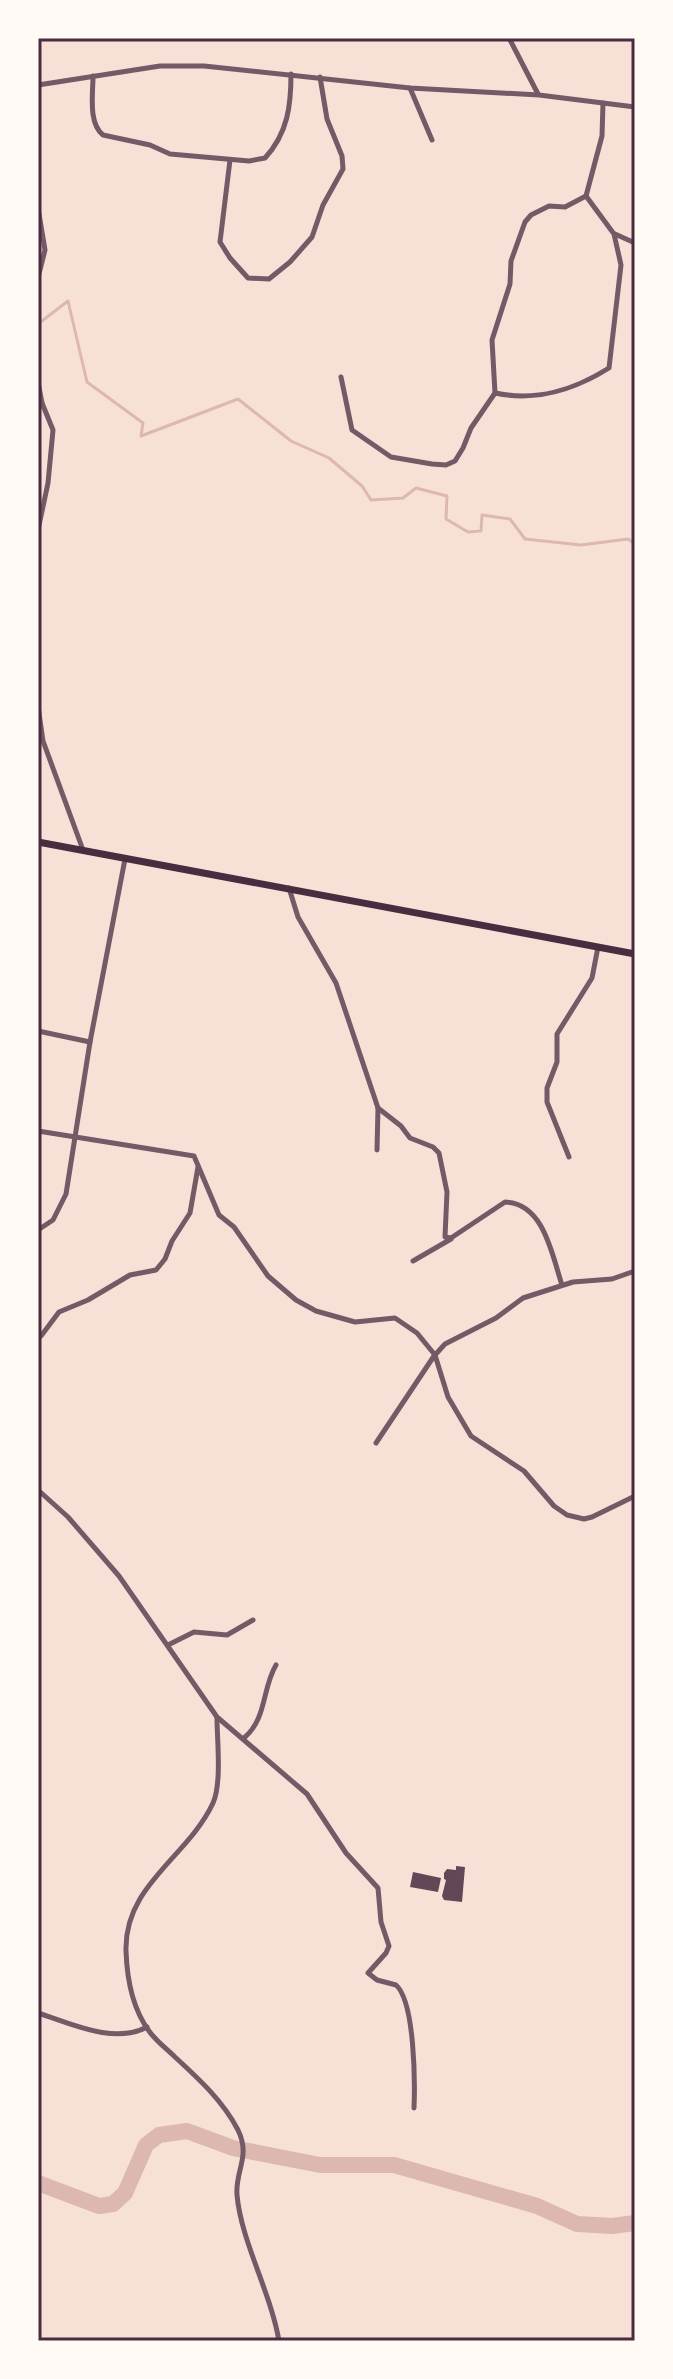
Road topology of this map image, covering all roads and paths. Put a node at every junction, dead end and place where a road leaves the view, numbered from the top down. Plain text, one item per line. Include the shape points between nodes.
1 (509, 38) edge
2 (291, 74) junction
3 (93, 76) junction
4 (320, 77) junction
5 (38, 85) edge
6 (410, 88) junction
7 (539, 95) junction
8 (603, 103) junction
9 (635, 107) edge
10 (432, 140) dead end
11 (230, 160) junction
12 (586, 196) junction
13 (38, 208) edge
14 (614, 234) junction
15 (635, 243) edge
16 (38, 278) edge
17 (341, 377) dead end
18 (38, 382) edge
19 (495, 393) junction
20 (40, 406) edge
21 (38, 530) edge
22 (38, 706) edge
23 (38, 842) edge
24 (84, 851) junction
25 (125, 859) junction
26 (289, 887) junction
27 (598, 947) junction
28 (635, 954) edge
29 (38, 1031) edge
30 (90, 1042) junction
31 (378, 1108) junction
32 (38, 1131) edge
33 (76, 1138) junction
34 (377, 1150) dead end
35 (569, 1157) dead end
36 (198, 1166) junction
37 (38, 1230) edge
38 (451, 1238) junction
39 (413, 1261) dead end
40 (635, 1271) edge
41 (562, 1285) junction
42 (41, 1336) dead end
43 (435, 1355) junction
44 (376, 1443) dead end
45 (38, 1490) edge
46 (635, 1496) edge
47 (253, 1620) dead end
48 (168, 1645) junction
49 (276, 1665) dead end
50 (217, 1717) junction
51 (244, 1738) junction
52 (38, 2013) edge
53 (147, 2027) junction
54 (414, 2108) dead end
55 (279, 2341) edge

1 - 7 street
2 - 3 street via 173,65
2 - 4 street
2 - 11 street via 290,109 272,150 258,161
3 - 5 street
3 - 11 street via 94,122 103,135 170,154
4 - 6 street
4 - 11 street via 343,169 312,237 269,279 248,278 220,242
6 - 7 street
6 - 10 street
7 - 8 street
8 - 9 street
8 - 12 street via 602,136
12 - 14 street
12 - 19 street via 565,207 549,206 525,222 492,340
13 - 16 street via 45,250
14 - 15 street
14 - 19 street via 621,265 609,368 592,380 546,395
17 - 19 street via 352,430 387,455 446,465 455,461
18 - 20 street
20 - 21 street via 53,430
22 - 24 street via 43,741
23 - 24 main road
24 - 25 main road
25 - 26 main road
25 - 30 street
26 - 27 main road
26 - 31 street via 298,917 336,983
27 - 28 main road
27 - 35 street via 594,973 557,1034 557,1062 547,1088 547,1102
29 - 30 street
30 - 33 street
31 - 34 street
31 - 38 street via 410,1138 439,1153 447,1192 444,1234
32 - 33 street
33 - 36 street via 187,1153
33 - 37 street via 66,1194 53,1220
36 - 42 street via 190,1213 156,1270 130,1275 59,1312
36 - 43 street via 219,1215 234,1227 258,1265 296,1300 355,1322 395,1318
38 - 39 street
38 - 41 street via 512,1202 539,1219
40 - 41 street
41 - 43 street via 523,1298
43 - 44 street
43 - 46 street via 448,1397 471,1436 524,1471 554,1506 584,1519
45 - 48 street via 119,1576
47 - 48 street via 227,1635 194,1632
48 - 50 street
49 - 51 street via 257,1723
50 - 51 street
50 - 53 street via 213,1803 148,1884 127,1933 128,1983
51 - 54 street via 307,1794 341,1847 378,1888 389,1946 368,1973 396,1985 404,1996 413,2044
52 - 53 street via 117,2035
53 - 55 street via 226,2109 239,2133 245,2150 239,2204

